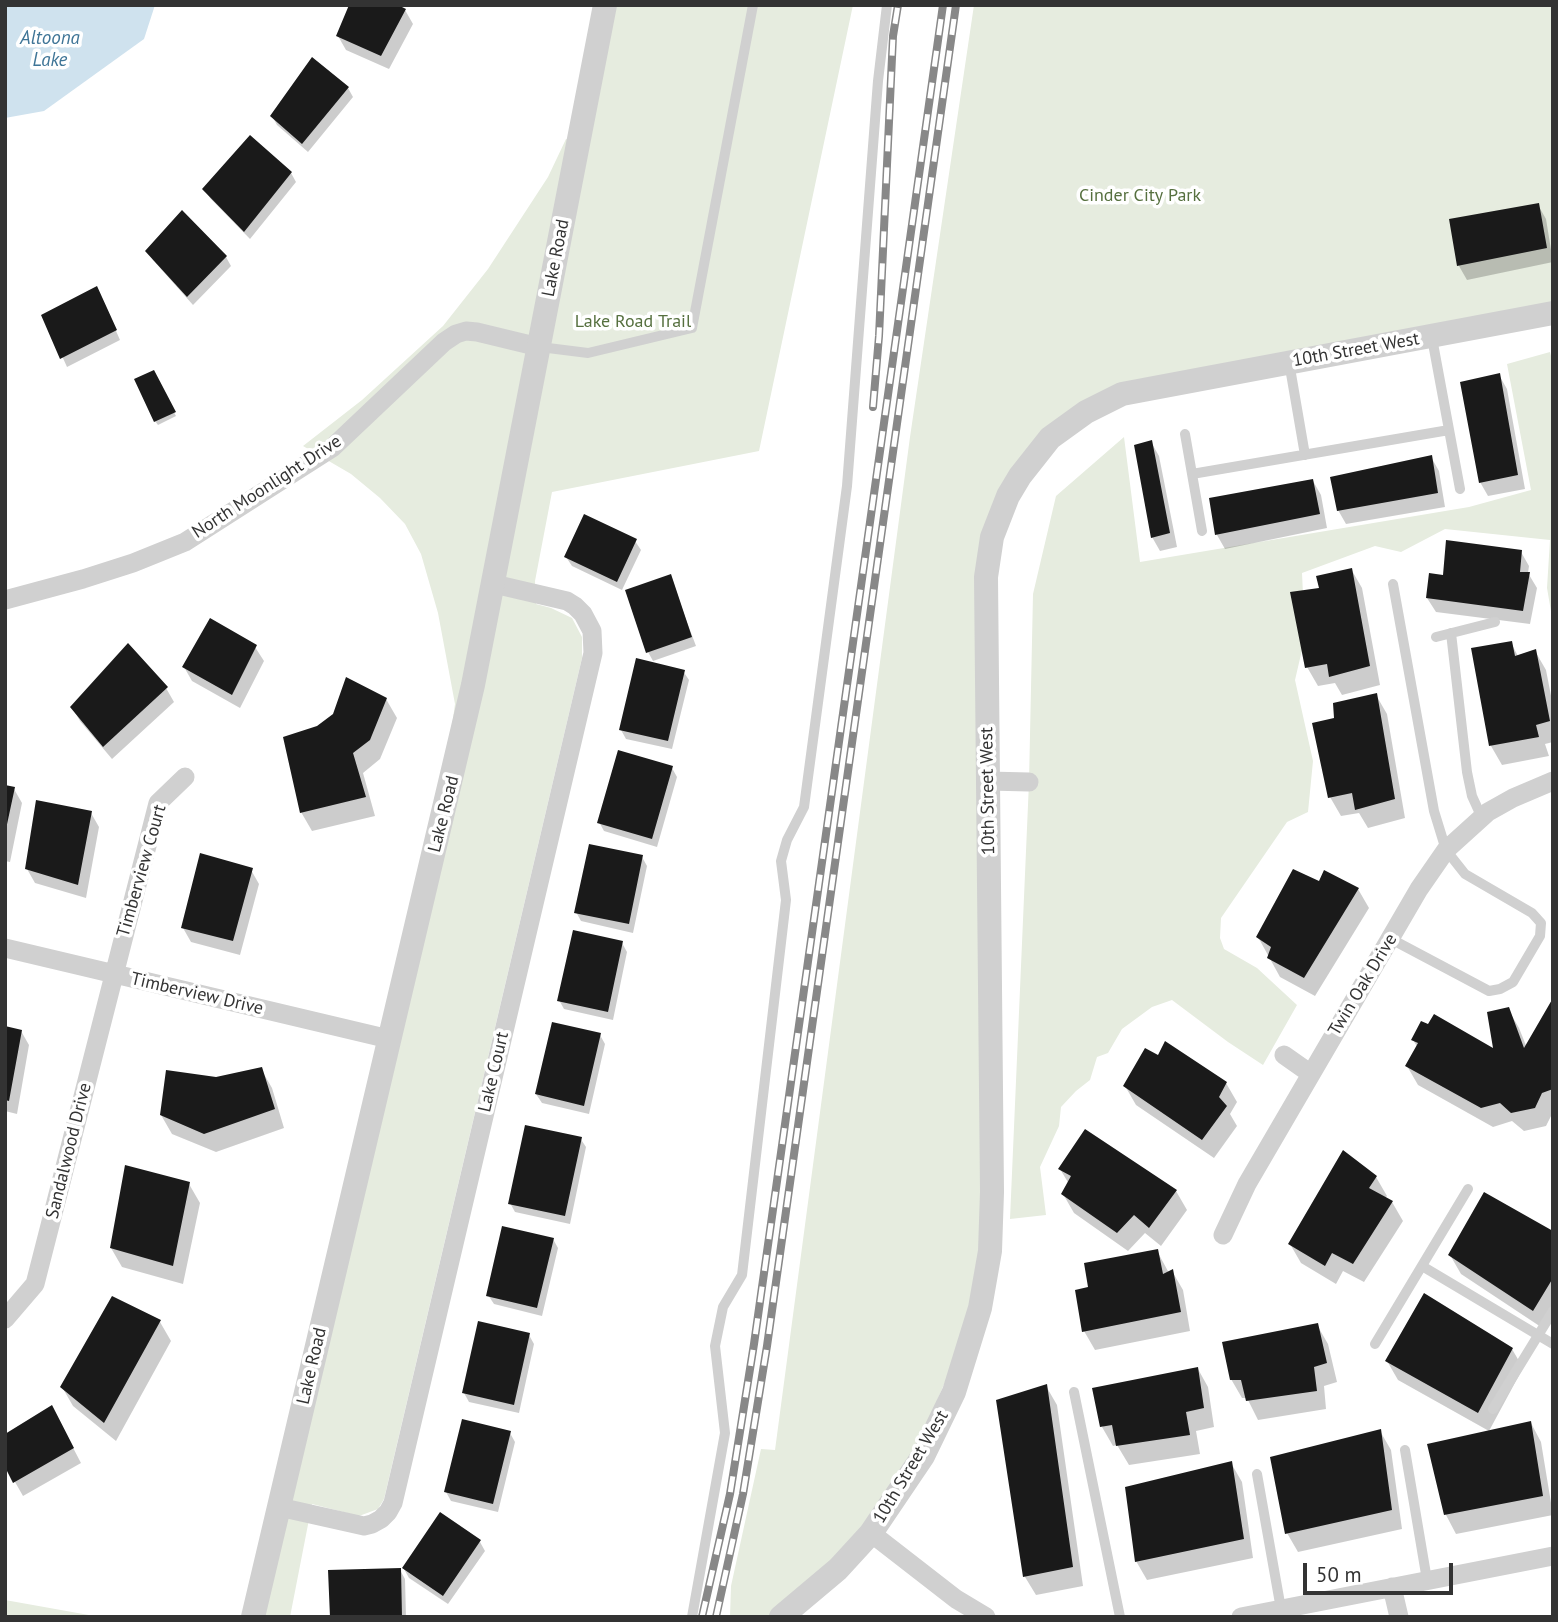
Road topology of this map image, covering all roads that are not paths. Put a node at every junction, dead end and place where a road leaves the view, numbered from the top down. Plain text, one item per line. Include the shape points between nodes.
1 (605, 5) edge
2 (753, 5) edge
3 (887, 5) edge
4 (1553, 313) edge
5 (1431, 336) junction
6 (539, 347) junction
7 (1289, 362) junction
8 (1449, 430) junction
9 (1185, 434) dead end
10 (1305, 455) junction
11 (1192, 474) junction
12 (1460, 489) dead end
13 (1202, 531) dead end
14 (494, 584) junction
15 (1393, 584) dead end
16 (5, 600) edge
17 (1496, 622) dead end
18 (1451, 633) junction
19 (1436, 637) dead end
20 (185, 777) dead end
21 (988, 781) junction
22 (1553, 781) edge
23 (1029, 782) dead end
24 (1482, 818) junction
25 (1446, 850) junction
26 (1391, 939) junction
27 (5, 948) edge
28 (114, 974) junction
29 (389, 1039) junction
30 (1284, 1055) dead end
31 (1311, 1074) junction
32 (1468, 1189) dead end
33 (1223, 1235) dead end
34 (1422, 1266) junction
35 (1553, 1311) edge
36 (5, 1319) edge
37 (1538, 1335) junction
38 (1375, 1344) dead end
39 (1553, 1344) edge
40 (1074, 1392) dead end
41 (1493, 1409) dead end
42 (1405, 1450) dead end
43 (1257, 1474) dead end
44 (279, 1507) junction
45 (871, 1534) junction
46 (1553, 1556) edge
47 (1427, 1580) junction
48 (1392, 1587) junction
49 (1281, 1609) junction
50 (783, 1616) edge
51 (253, 1617) edge
52 (692, 1617) edge
53 (986, 1617) edge
54 (1120, 1617) edge
55 (1241, 1617) edge
56 (1399, 1617) edge

1 - 6 street, Lake Road
2 - 6 lane via 692,328 588,353
3 - 52 lane via 847,486 804,807 781,861 786,900 742,1275 723,1307 715,1346 726,1433
4 - 5 street, 10th Street West
5 - 7 street, 10th Street West
5 - 8 lane
6 - 14 street, Lake Road
6 - 16 street, North Moonlight Drive via 477,332 456,334 332,448 185,541 133,563
7 - 10 lane
7 - 21 street, 10th Street West via 1122,394 1068,424 1033,457 1008,496 989,555
8 - 10 lane
8 - 12 lane
9 - 11 lane
10 - 11 lane
11 - 13 lane
14 - 29 street, Lake Road
14 - 44 street, Lake Court via 575,606 592,631 593,653 393,1503 381,1518 364,1526
15 - 25 lane via 1434,811
17 - 18 lane
18 - 19 lane
18 - 24 lane via 1467,772
20 - 28 street, Timberview Court via 158,803
21 - 23 street
21 - 45 street, 10th Street West via 990,1251 972,1338 950,1403 923,1456
22 - 24 street, Twin Oak Drive via 1513,797
24 - 25 street, Twin Oak Drive
25 - 26 street, Twin Oak Drive
25 - 26 lane via 1465,874 1532,913 1541,923 1541,936 1513,982 1489,991
26 - 31 street, Twin Oak Drive
27 - 28 street, Timberview Drive
28 - 29 street, Timberview Drive
28 - 36 street, Sandalwood Drive via 35,1284
29 - 44 street, Lake Road
30 - 31 street
31 - 33 street, Twin Oak Drive
32 - 34 lane
34 - 37 lane
34 - 38 lane
35 - 37 lane
37 - 39 lane
37 - 41 lane
40 - 54 lane
42 - 47 lane
43 - 49 lane
44 - 51 street, Lake Road
45 - 50 street, 10th Street West
45 - 53 street
46 - 47 street
47 - 48 street
48 - 49 street
48 - 56 street
49 - 55 street

